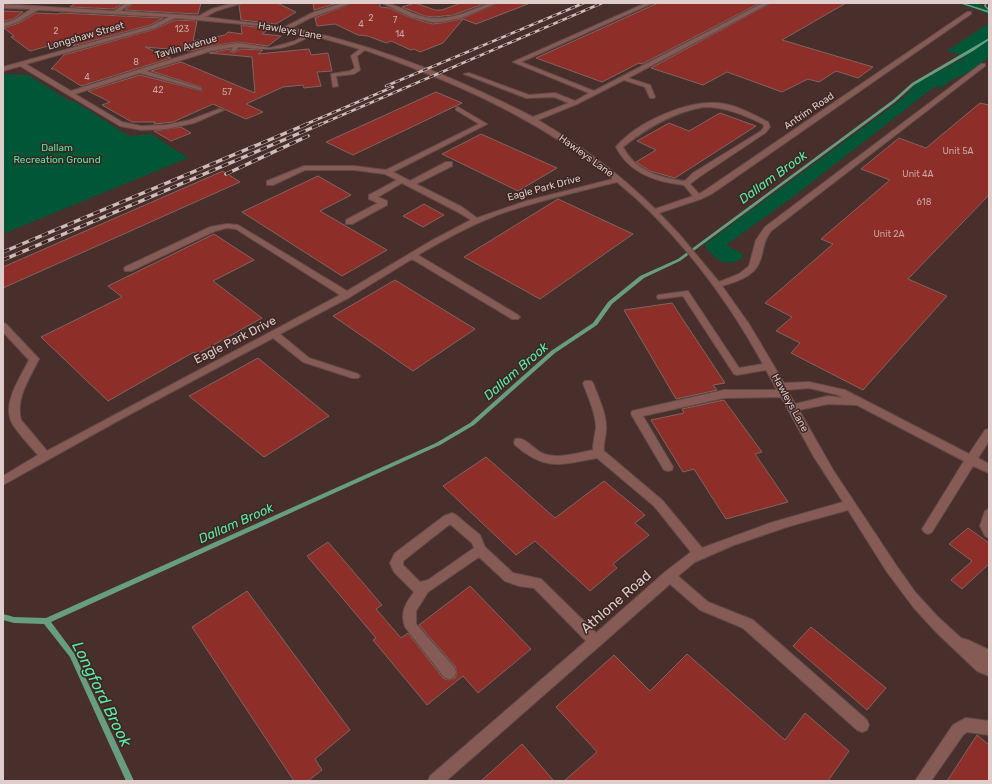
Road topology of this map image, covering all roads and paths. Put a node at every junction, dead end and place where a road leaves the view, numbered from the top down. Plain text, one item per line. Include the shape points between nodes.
1 (128, 3) edge
2 (239, 3) edge
3 (348, 3) edge
4 (385, 3) edge
5 (494, 3) edge
6 (650, 3) edge
7 (768, 3) edge
8 (3, 6) edge
9 (37, 8) junction
10 (114, 13) junction
11 (969, 13) dead end
12 (173, 17) junction
13 (198, 19) junction
14 (3, 25) edge
15 (286, 29) junction
16 (311, 34) junction
17 (238, 45) junction
18 (365, 48) junction
19 (233, 52) dead end
20 (22, 64) junction
21 (983, 65) dead end
22 (3, 69) edge
23 (140, 71) junction
24 (467, 74) dead end
25 (623, 78) junction
26 (335, 86) dead end
27 (199, 89) dead end
28 (594, 93) junction
29 (69, 94) junction
30 (652, 97) dead end
31 (574, 103) junction
32 (458, 109) dead end
33 (221, 110) dead end
34 (532, 120) junction
35 (449, 164) dead end
36 (387, 172) junction
37 (402, 180) junction
38 (618, 180) junction
39 (270, 183) dead end
40 (686, 183) junction
41 (410, 184) junction
42 (698, 197) junction
43 (653, 212) junction
44 (477, 221) junction
45 (349, 222) dead end
46 (412, 255) junction
47 (128, 269) dead end
48 (718, 286) junction
49 (347, 295) junction
50 (661, 297) dead end
51 (516, 317) dead end
52 (3, 326) edge
53 (274, 334) junction
54 (770, 366) junction
55 (355, 376) dead end
56 (588, 383) dead end
57 (783, 390) junction
58 (865, 405) junction
59 (793, 408) junction
60 (989, 433) edge
61 (519, 442) dead end
62 (600, 453) junction
63 (45, 456) junction
64 (971, 460) junction
65 (668, 467) dead end
66 (989, 469) edge
67 (3, 481) edge
68 (851, 505) junction
69 (989, 514) edge
70 (928, 529) dead end
71 (989, 533) edge
72 (480, 550) junction
73 (700, 554) junction
74 (669, 576) junction
75 (424, 588) junction
76 (954, 639) junction
77 (595, 641) junction
78 (989, 657) edge
79 (989, 670) edge
80 (449, 672) dead end
81 (862, 725) dead end
82 (989, 728) edge
83 (435, 781) edge
84 (922, 781) edge

1 - 10 street
2 - 13 street via 214,10
3 - 15 street via 301,19
4 - 5 street via 418,17 436,20 454,18
6 - 28 street via 516,62
7 - 25 street
8 - 9 street, Hawleys Lane
9 - 10 street, Hawleys Lane
9 - 14 street via 16,21
10 - 12 street, Hawleys Lane
11 - 42 street, Antrim Road
12 - 13 street, Hawleys Lane
12 - 20 street, Longshaw Street via 153,27
13 - 15 street, Hawleys Lane
15 - 16 street, Hawleys Lane
16 - 17 street, Tavlin Avenue via 297,42 270,48
16 - 18 street, Hawleys Lane
17 - 19 street, Tavlin Avenue
17 - 23 street, Tavlin Avenue via 210,49
18 - 26 street via 354,56 358,70 333,75
18 - 34 street, Hawleys Lane via 464,87
20 - 22 street, Longshaw Street
20 - 29 street
21 - 48 street via 768,229 760,240 752,268 742,276
23 - 27 street, Tavlin Avenue
23 - 29 street, Tavlin Avenue
24 - 31 street via 528,97 555,95
25 - 28 street
25 - 30 street via 648,86
28 - 31 street
29 - 33 street via 120,124 141,128 176,126
31 - 34 street
32 - 36 street via 484,124
34 - 38 street, Hawleys Lane via 572,145
35 - 41 street
36 - 37 street
36 - 39 street via 354,168 304,168
37 - 41 street
37 - 45 street via 372,197 384,203
38 - 43 street, Hawleys Lane
38 - 44 street, Eagle Park Drive via 523,205
40 - 40 street via 763,132 767,127 766,123 726,107 708,105 666,115 619,147 627,162 644,172 666,181
40 - 42 street
41 - 44 street
42 - 43 street, Antrim Road
43 - 48 street, Hawleys Lane via 698,260
44 - 46 street, Eagle Park Drive
46 - 49 street, Eagle Park Drive
46 - 51 street
47 - 49 street via 213,229 238,227
48 - 54 street, Hawleys Lane
49 - 53 street, Eagle Park Drive
50 - 54 street via 685,294 737,372
52 - 63 street via 34,359 14,403 13,414
53 - 55 street via 306,360
53 - 63 street, Eagle Park Drive via 180,381
54 - 57 street, Hawleys Lane
56 - 62 street via 599,414
57 - 58 street via 809,385 824,387 841,392
57 - 59 street, Hawleys Lane
57 - 65 street via 724,394 636,414
58 - 59 street via 828,400
58 - 64 street
59 - 68 street, Hawleys Lane via 829,473
60 - 64 street
61 - 62 street via 537,457 549,460
62 - 73 street via 658,503
63 - 67 street, Eagle Park Drive
64 - 66 street
64 - 70 street
68 - 73 street, Athlone Road via 830,509 725,542
68 - 76 street, Hawleys Lane via 886,561 919,606
69 - 71 street via 985,523
72 - 75 street
72 - 75 street via 476,539 455,519 448,519 398,556 398,568 417,588
72 - 77 street via 509,577 537,583
73 - 74 street, Athlone Road
74 - 77 street, Athlone Road
74 - 81 street via 704,606 748,624
75 - 80 street via 410,608 408,619 411,627
76 - 78 street, Hawleys Lane
76 - 79 street, Hawleys Lane
77 - 83 street, Athlone Road
82 - 84 street via 966,725 958,730

